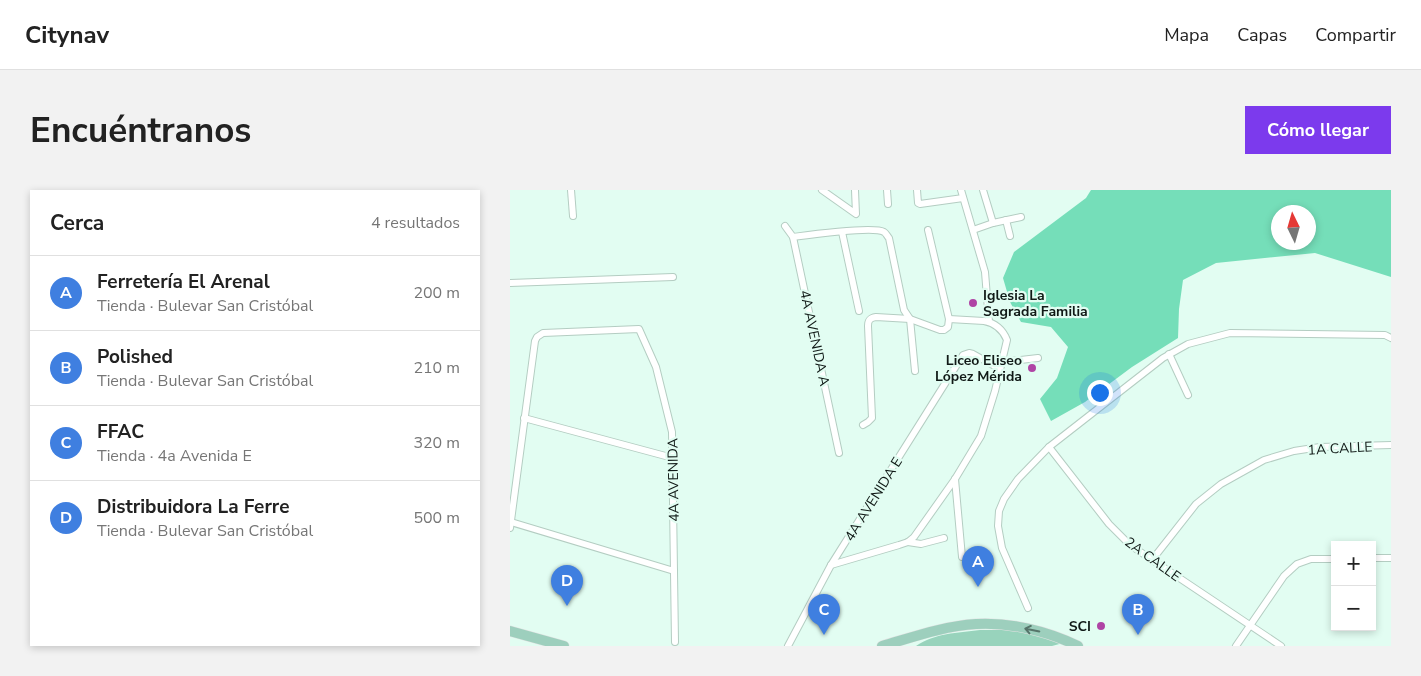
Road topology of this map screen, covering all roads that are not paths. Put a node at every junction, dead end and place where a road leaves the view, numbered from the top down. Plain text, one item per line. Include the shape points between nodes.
1 (571, 190) edge
2 (822, 190) edge
3 (855, 190) edge
4 (887, 190) edge
5 (917, 190) edge
6 (962, 190) edge
7 (983, 190) edge
8 (963, 198) junction
9 (888, 204) dead end
10 (573, 216) dead end
11 (1020, 217) dead end
12 (1006, 220) junction
13 (993, 223) junction
14 (785, 226) dead end
15 (928, 230) dead end
16 (973, 230) junction
17 (842, 232) junction
18 (1010, 236) dead end
19 (793, 237) junction
20 (673, 277) dead end
21 (510, 282) edge
22 (859, 312) dead end
23 (949, 319) junction
24 (910, 320) junction
25 (989, 322) junction
26 (1391, 338) edge
27 (1166, 356) junction
28 (1038, 358) dead end
29 (1001, 365) junction
30 (915, 371) dead end
31 (1188, 395) dead end
32 (524, 418) junction
33 (863, 425) dead end
34 (1391, 445) edge
35 (1049, 447) junction
36 (839, 453) dead end
37 (673, 458) junction
38 (955, 479) junction
39 (511, 522) edge
40 (510, 528) edge
41 (944, 538) dead end
42 (908, 542) junction
43 (962, 557) dead end
44 (1376, 558) edge
45 (1391, 558) edge
46 (1331, 559) edge
47 (1152, 560) junction
48 (831, 565) junction
49 (674, 571) junction
50 (1028, 608) dead end
51 (1249, 625) junction
52 (510, 631) edge
53 (923, 634) junction
54 (675, 642) dead end
55 (564, 646) edge
56 (788, 646) edge
57 (882, 646) edge
58 (904, 646) edge
59 (1078, 646) edge
60 (1236, 646) edge
61 (1280, 646) edge

1 - 10 street
2 - 3 street via 856,214
4 - 9 street
5 - 8 street via 919,204
6 - 8 street
7 - 13 street
8 - 16 street
11 - 12 street
12 - 13 street
12 - 18 street
13 - 16 street
14 - 19 street, 4A AVENIDA A
15 - 23 street
16 - 25 street via 985,272
17 - 19 street
17 - 22 street
17 - 24 street via 885,232 904,310
19 - 36 street, 4A AVENIDA A
20 - 21 street
23 - 24 street via 944,330
23 - 25 street
24 - 30 street
24 - 33 street via 876,317 868,321 872,418
25 - 29 street via 999,327 1007,340
26 - 27 street via 1385,335 1230,333 1188,344
27 - 31 street
27 - 35 street
28 - 29 street
29 - 38 street via 981,436
29 - 48 street, 4A AVENIDA E via 973,354 963,355
32 - 37 street
32 - 37 street, 4A AVENIDA via 537,337 543,333 639,329 656,367 672,432
32 - 39 street
34 - 47 street, 1A CALLE via 1320,447 1264,460 1220,484 1196,504
35 - 47 street, 2A CALLE via 1109,524 1130,545
35 - 50 street via 1018,479 999,511 1002,548
37 - 49 street, 4A AVENIDA
38 - 42 street
38 - 43 street
39 - 40 street
39 - 49 street
41 - 42 street via 921,544
42 - 48 street
44 - 45 street
46 - 51 street via 1311,559 1297,564 1284,576
47 - 51 street, 2A CALLE
48 - 56 street, 4A AVENIDA E
49 - 54 street, 4A AVENIDA
51 - 60 street
51 - 61 street, 2A CALLE
52 - 55 main road
53 - 57 main road
53 - 58 main road
59 -> 53 main road via 1040,631 1008,626 978,624

